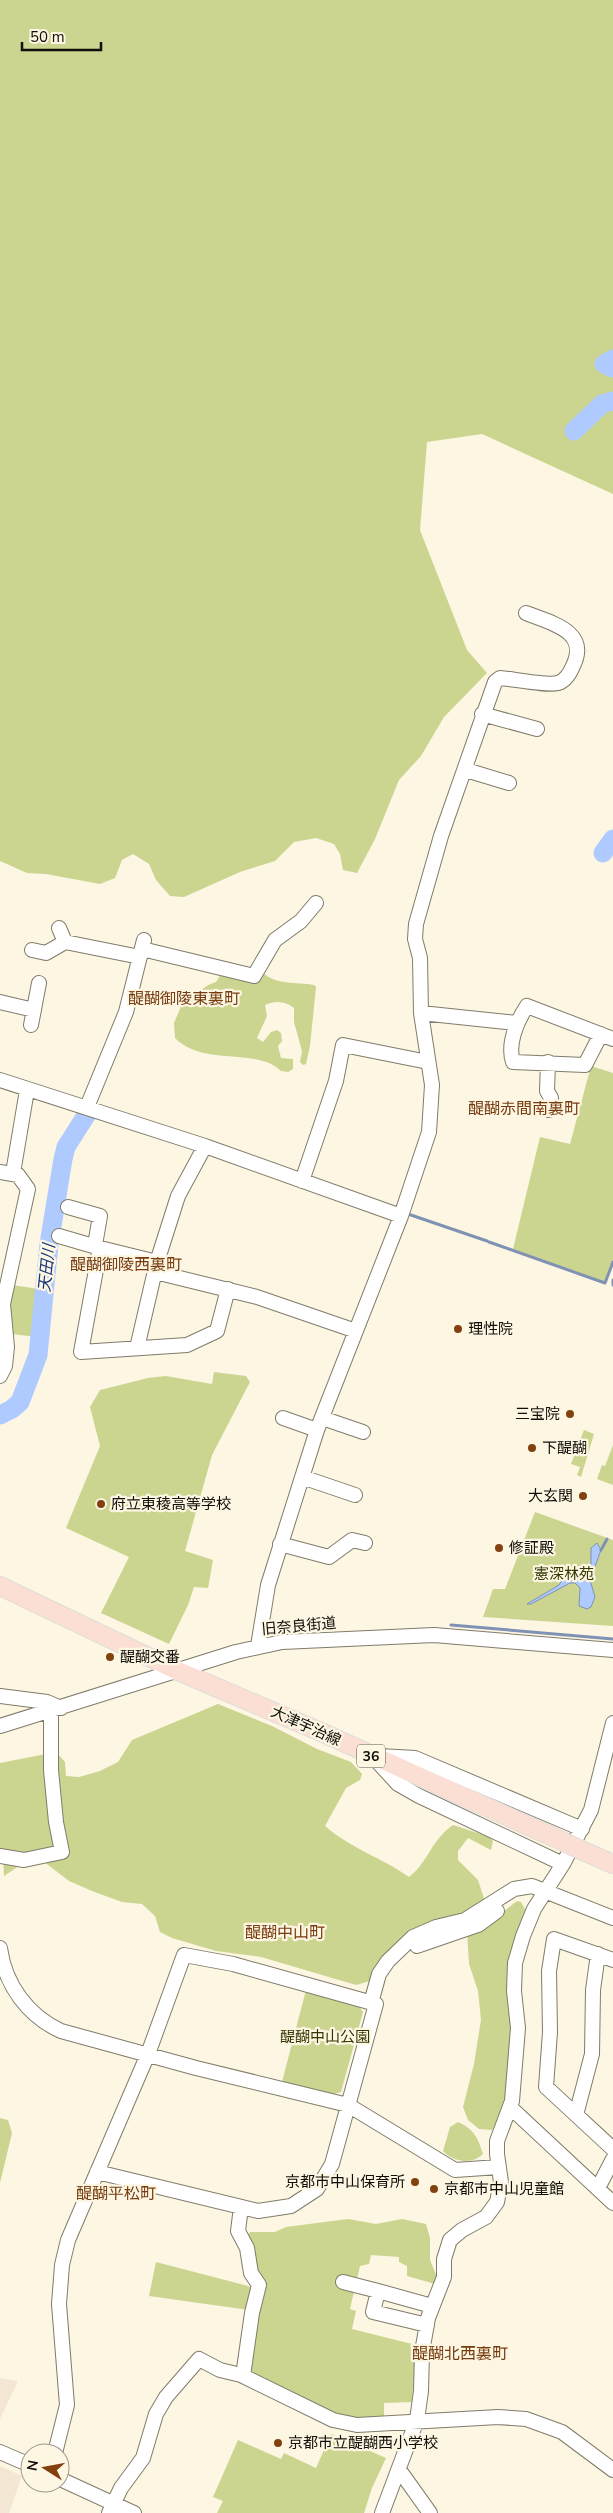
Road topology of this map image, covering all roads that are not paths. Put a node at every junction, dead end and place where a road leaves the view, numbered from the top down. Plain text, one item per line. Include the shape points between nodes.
1 (526, 613) dead end
2 (482, 714) junction
3 (537, 730) dead end
4 (466, 770) junction
5 (509, 783) dead end
6 (316, 903) dead end
7 (59, 928) dead end
8 (65, 942) junction
9 (142, 948) junction
10 (32, 950) dead end
11 (39, 984) dead end
12 (0, 1002) edge
13 (34, 1010) junction
14 (421, 1012) junction
15 (516, 1023) junction
16 (31, 1026) dead end
17 (607, 1036) edge
18 (428, 1062) junction
19 (548, 1062) junction
20 (0, 1080) edge
21 (27, 1090) junction
22 (86, 1107) junction
23 (549, 1110) dead end
24 (205, 1146) junction
25 (7, 1173) edge
26 (302, 1181) junction
27 (68, 1207) dead end
28 (401, 1216) junction
29 (59, 1236) dead end
30 (98, 1247) junction
31 (156, 1267) junction
32 (228, 1289) junction
33 (1, 1304) edge
34 (356, 1331) junction
35 (137, 1348) junction
36 (0, 1376) edge
37 (284, 1418) dead end
38 (320, 1424) junction
39 (363, 1432) dead end
40 (302, 1478) junction
41 (354, 1495) dead end
42 (365, 1543) dead end
43 (280, 1544) junction
44 (0, 1586) edge
45 (258, 1646) junction
46 (613, 1650) edge
47 (178, 1671) junction
48 (0, 1696) edge
49 (56, 1709) junction
50 (613, 1723) edge
51 (0, 1726) edge
52 (371, 1756) junction
53 (582, 1829) junction
54 (0, 1856) edge
55 (563, 1864) junction
56 (613, 1864) edge
57 (545, 1893) junction
58 (613, 1918) edge
59 (0, 1948) edge
60 (598, 1954) junction
61 (613, 1960) edge
62 (1, 1964) edge
63 (372, 1998) junction
64 (148, 2054) junction
65 (348, 2105) junction
66 (510, 2107) junction
67 (576, 2115) junction
68 (613, 2149) edge
69 (613, 2159) edge
70 (499, 2167) junction
71 (98, 2172) junction
72 (598, 2188) junction
73 (613, 2203) edge
74 (241, 2207) junction
75 (343, 2282) dead end
76 (378, 2291) junction
77 (432, 2306) junction
78 (427, 2325) junction
79 (243, 2376) junction
80 (417, 2420) junction
81 (58, 2443) edge
82 (0, 2452) edge
83 (20, 2461) edge
84 (613, 2470) edge
85 (400, 2471) junction
86 (70, 2485) edge
87 (112, 2508) edge
88 (134, 2513) edge
89 (382, 2513) edge
90 (430, 2513) edge

1 - 2 street via 570,633 577,648 575,663 568,676 556,684 500,678 495,682
2 - 3 street
2 - 4 street
4 - 5 street
4 - 14 street via 441,836 416,924
6 - 9 street via 301,921 275,940 254,976
7 - 8 street
8 - 9 street
8 - 10 street via 46,953
9 - 22 street via 126,1012
11 - 13 street
12 - 13 street
13 - 16 street
14 - 15 street
14 - 18 street
15 - 17 street via 527,1006
15 - 19 street via 510,1051 513,1062
17 - 19 street via 585,1065
18 - 26 street via 343,1045 336,1082
18 - 28 street via 432,1084 429,1132
19 - 23 street
20 - 21 street
21 - 22 street
21 - 25 street
22 - 24 street
24 - 26 street
24 - 31 street via 178,1196
25 - 33 street via 18,1175 28,1189
26 - 28 street
27 - 30 street via 100,1216
28 - 34 street
29 - 30 street
30 - 31 street
30 - 35 street via 81,1352
31 - 32 street
31 - 35 street
32 - 34 street
32 - 35 street via 217,1331 187,1345
33 - 36 street via 7,1347 5,1366
34 - 38 street
37 - 38 street
38 - 39 street
38 - 40 street
40 - 41 street
40 - 43 street
42 - 43 street via 352,1540 329,1557
43 - 45 street via 268,1585
44 - 47 main road, 大津宇治線 / 36
45 - 46 street, 旧奈良街道 via 434,1635
45 - 47 street, 旧奈良街道
47 - 49 street, 旧奈良街道
47 - 52 main road, 大津宇治線 / 36
48 - 49 street via 47,1702
49 - 51 street, 旧奈良街道
49 - 54 street via 51,1770 62,1852 24,1860
50 - 53 street via 591,1810
52 - 53 street via 415,1758
52 - 55 street via 398,1784 419,1796
52 - 56 main road, 大津宇治線 / 36, bridge
53 - 55 street
55 - 57 street
57 - 58 street
57 - 63 street via 526,1886 521,1894 478,1925 423,1942 405,1954
57 - 66 street via 534,1909 516,1962 514,1991 518,2028
59 - 62 street
60 - 61 street
60 - 67 street via 593,1990 592,2054
60 - 67 street via 554,1938 549,1972 550,2032 546,2087
62 - 64 street via 21,2001 45,2023 64,2032
63 - 64 street via 184,1955
63 - 65 street via 376,2004
64 - 65 street
64 - 71 street
65 - 70 street via 455,2170
65 - 74 street via 332,2164 317,2189 291,2206 258,2211
66 - 70 street via 497,2141
66 - 72 street
67 - 68 street
69 - 72 street
70 - 77 street via 501,2182 497,2202 486,2217 450,2240 444,2259 444,2277
71 - 74 street
71 - 81 street via 68,2240 62,2265 59,2295 67,2405
72 - 73 street
74 - 79 street via 238,2231 247,2248 251,2273 259,2285
75 - 76 street
76 - 77 street
76 - 78 street via 373,2312
77 - 78 street
78 - 80 street
79 - 80 street via 333,2420 357,2425 384,2425
79 - 87 street via 199,2360 166,2397 156,2414 143,2458 121,2488
80 - 84 street via 498,2417 526,2420 562,2432
80 - 85 street
82 - 83 street
85 - 89 street
85 - 90 street
86 - 87 street
87 - 88 street

